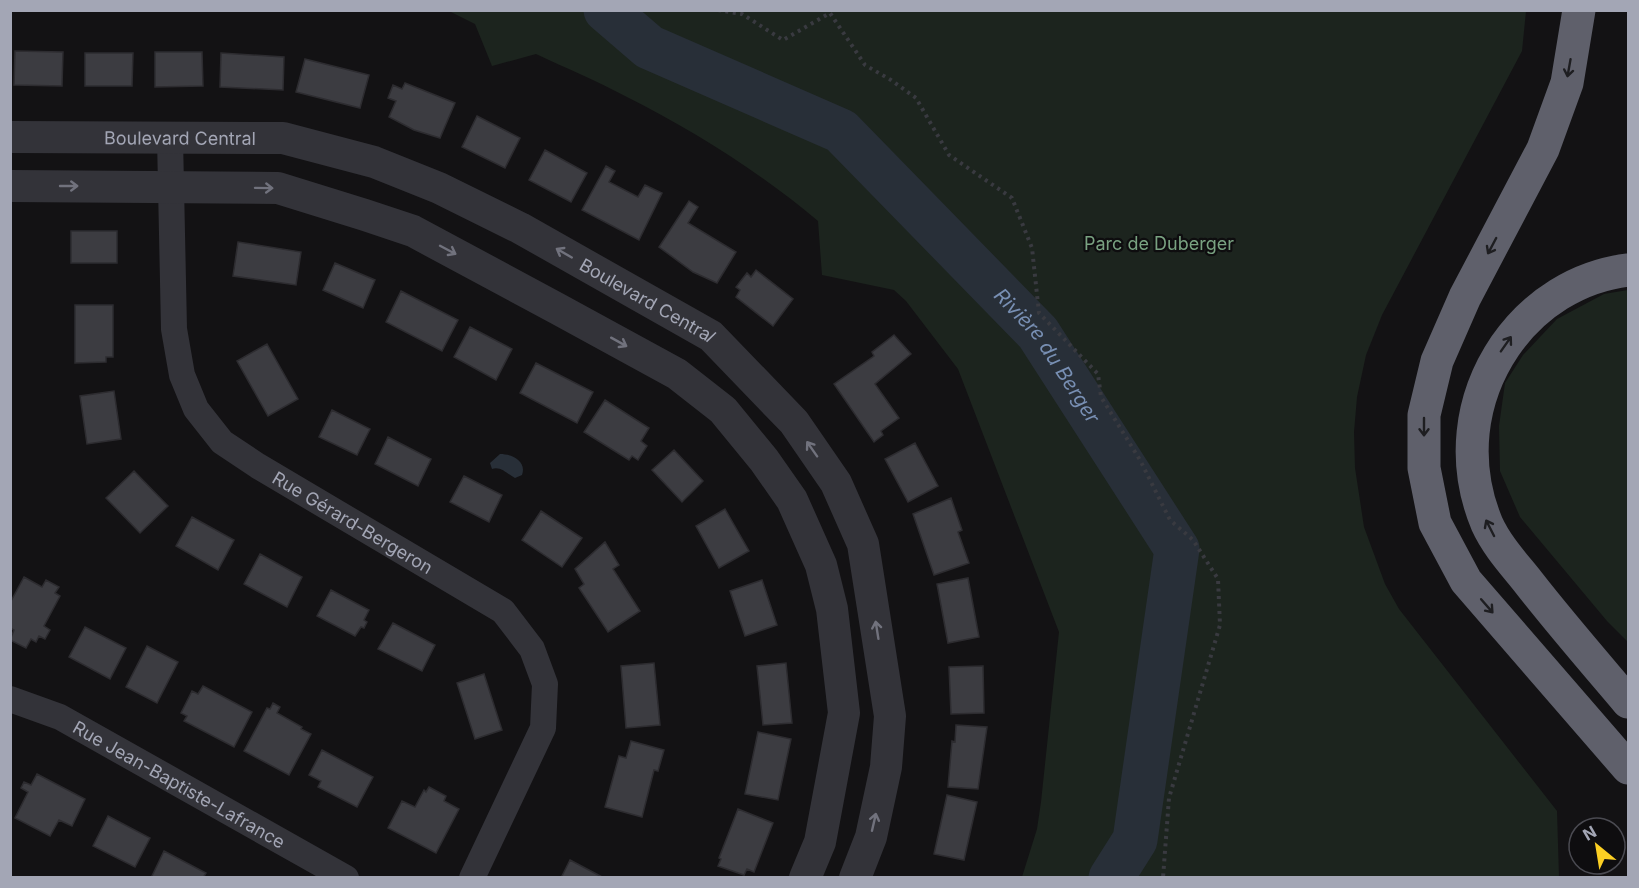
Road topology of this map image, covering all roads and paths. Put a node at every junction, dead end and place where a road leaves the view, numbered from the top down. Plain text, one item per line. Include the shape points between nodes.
1 (718, 10) edge
2 (1579, 10) edge
3 (10, 137) edge
4 (170, 138) junction
5 (10, 186) edge
6 (172, 186) junction
7 (1629, 270) edge
8 (1550, 609) junction
9 (1629, 672) edge
10 (10, 699) edge
11 (1629, 702) edge
12 (1629, 768) edge
13 (346, 878) edge
14 (472, 878) edge
15 (805, 878) edge
16 (855, 878) edge
17 (1163, 878) edge

1 - 17 path via 742,14 783,40 830,13 865,65 916,99 949,155 1012,198 1032,248 1039,313 1098,374 1101,397 1140,460 1170,520 1192,540 1218,579 1220,625 1169,798
2 -> 12 highway via 1567,83 1543,149 1465,297 1437,361 1424,415 1424,468 1435,523 1466,581
3 - 4 street, Boulevard Central
4 - 6 street, Rue Gérard-Bergeron
16 -> 4 street, Boulevard Central via 871,837 886,767 890,716 863,544 836,483 794,422 711,336 520,228 440,188 374,162 283,138
5 -> 6 street
6 - 14 street, Rue Gérard-Bergeron via 174,328 182,375 196,409 222,442 258,466 503,611 532,649 545,684 543,728
6 -> 15 street via 278,188 413,231 676,374 723,410 792,500 821,565 831,609 844,713 820,842
8 -> 7 highway via 1500,546 1480,501 1472,469 1473,429 1480,394 1493,364 1533,314 1583,281
8 - 9 highway
8 - 11 highway
10 - 13 street, Rue Jean-Baptiste-Lafrance via 60,717

